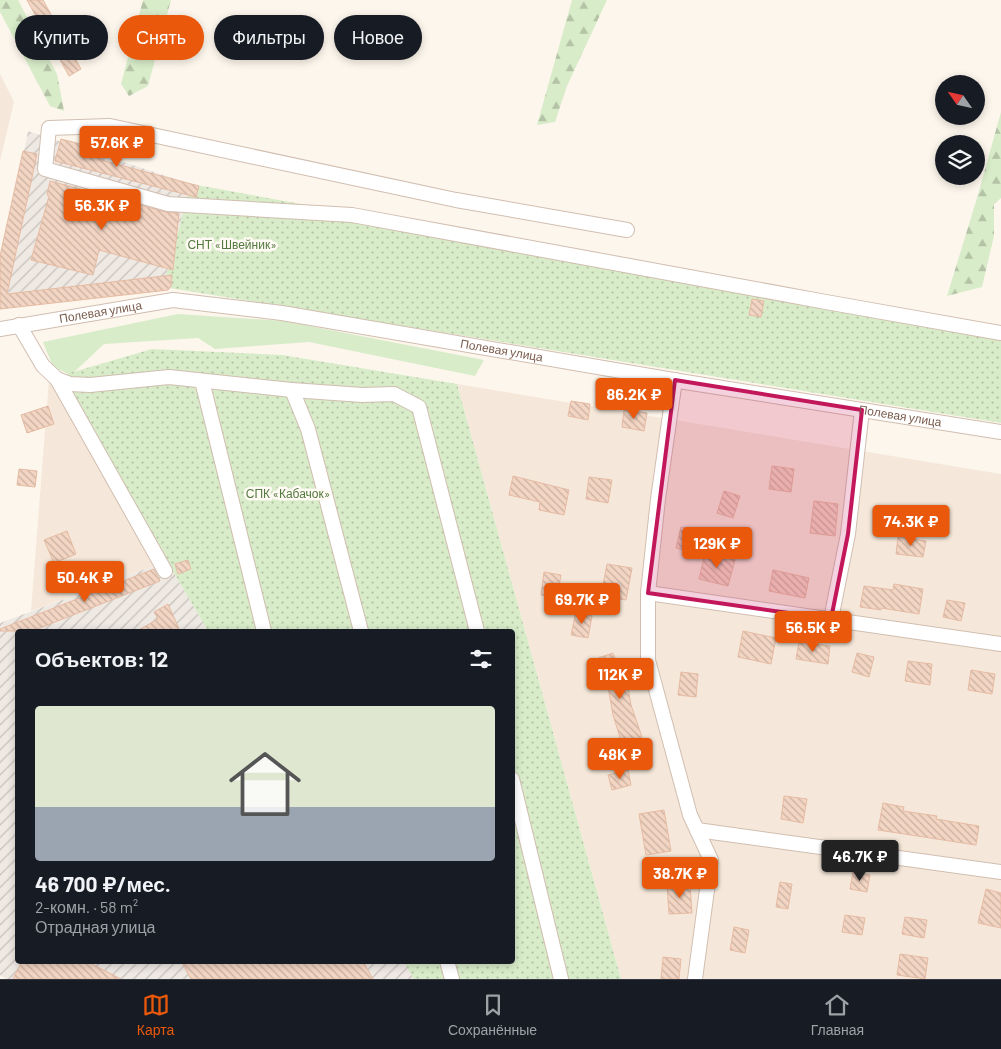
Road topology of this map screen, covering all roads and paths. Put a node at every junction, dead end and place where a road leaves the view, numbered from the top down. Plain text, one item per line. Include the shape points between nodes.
1 (627, 230) dead end
2 (19, 326) junction
3 (0, 329) edge
4 (1001, 333) edge
5 (57, 379) junction
6 (675, 380) junction
7 (202, 381) junction
8 (292, 390) junction
9 (862, 410) junction
10 (1001, 432) edge
11 (164, 571) dead end
12 (648, 593) junction
13 (831, 619) junction
14 (264, 629) edge
15 (360, 629) edge
16 (476, 629) edge
17 (1001, 644) edge
18 (515, 792) edge
19 (697, 830) junction
20 (1001, 872) edge
21 (448, 964) edge
22 (452, 979) edge
23 (560, 979) edge
24 (695, 979) edge

1 - 4 street via 456,200 110,126 49,128 45,169 168,204 352,215
2 - 3 street, Полевая улица
2 - 5 street via 43,366
2 - 6 street, Полевая улица via 173,300 282,313
5 - 7 street via 70,384 90,385 169,377
5 - 11 street
6 - 9 street, Полевая улица
6 - 12 street
7 - 8 street
7 - 14 street
8 - 15 street via 308,429
8 - 16 street via 394,394 418,407
9 - 10 street, Полевая улица
9 - 13 street via 848,534
12 - 13 street
12 - 19 street via 648,660 690,815
13 - 17 street
18 - 23 street
19 - 20 street
19 - 24 street via 711,860
21 - 22 street

